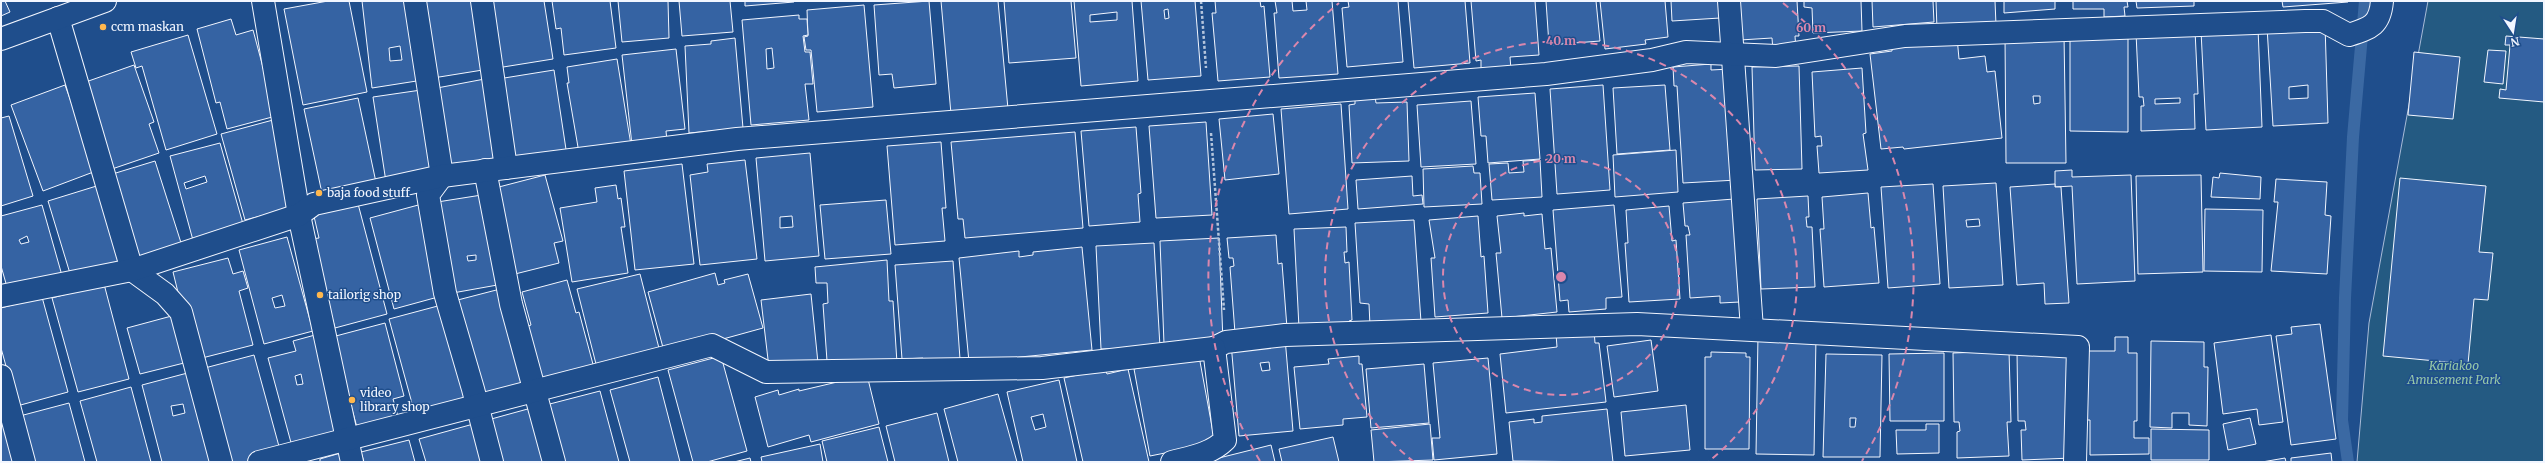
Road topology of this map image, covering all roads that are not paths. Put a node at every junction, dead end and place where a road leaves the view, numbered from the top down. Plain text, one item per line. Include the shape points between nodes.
1 (105, 1) edge
2 (263, 1) edge
3 (415, 1) edge
4 (482, 1) edge
5 (1729, 1) edge
6 (2382, 1) edge
7 (58, 18) junction
8 (1, 39) edge
9 (1732, 56) junction
10 (496, 169) junction
11 (442, 176) junction
12 (299, 215) junction
13 (132, 270) junction
14 (1, 296) edge
15 (1752, 329) junction
16 (1220, 345) junction
17 (1, 376) edge
18 (535, 392) junction
19 (477, 405) junction
20 (346, 438) junction
21 (1206, 457) edge
22 (24, 462) edge
23 (221, 462) edge
24 (259, 462) edge
25 (352, 462) edge
26 (492, 462) edge
27 (554, 462) edge
28 (1172, 462) edge
29 (2075, 462) edge

1 - 7 street
2 - 12 street
3 - 11 street
4 - 10 street
5 - 9 street
6 - 9 street via 2381,16 2370,28 2349,34 2323,21 2289,21 1905,36 1776,56
7 - 8 street
7 - 13 street
9 - 10 street via 1686,52 1652,60 1546,74 737,139
9 - 15 street
10 - 11 street
10 - 18 street via 511,304
11 - 12 street via 314,204
11 - 19 street via 428,194 445,293
12 - 13 street
12 - 20 street
13 - 14 street
13 - 23 street via 165,294 181,312
15 - 16 street via 1637,324 1285,335
15 - 29 street via 2078,347
16 - 18 street via 1042,368 766,372 712,345
16 - 21 street via 1225,440
17 - 22 street
18 - 19 street
18 - 27 street
19 - 20 street
19 - 26 street
20 - 24 street
20 - 25 street
21 - 28 street

